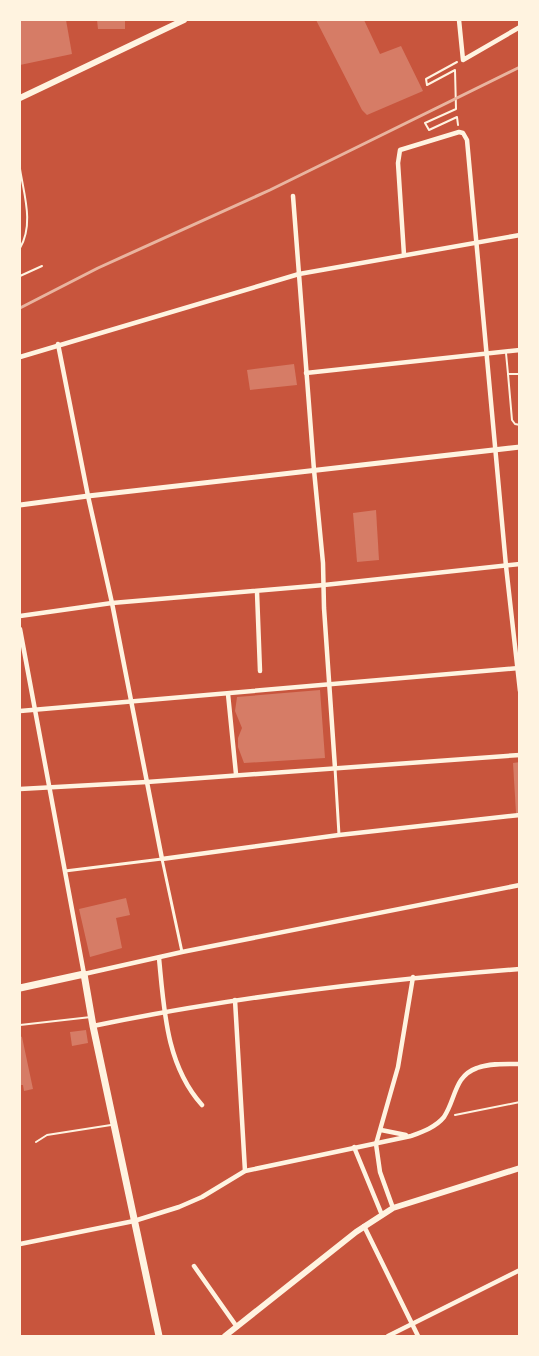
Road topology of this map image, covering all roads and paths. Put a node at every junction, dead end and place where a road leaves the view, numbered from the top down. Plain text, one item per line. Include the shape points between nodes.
1 (184, 20) edge
2 (459, 20) edge
3 (519, 27) edge
4 (448, 67) dead end
5 (20, 98) edge
6 (457, 117) dead end
7 (20, 169) edge
8 (293, 196) dead end
9 (519, 235) edge
10 (475, 243) junction
11 (20, 248) edge
12 (404, 255) junction
13 (42, 266) dead end
14 (299, 274) junction
15 (20, 276) edge
16 (58, 344) junction
17 (519, 350) edge
18 (506, 352) junction
19 (486, 354) junction
20 (20, 357) edge
21 (306, 373) junction
22 (508, 374) junction
23 (519, 374) edge
24 (519, 425) edge
25 (519, 447) edge
26 (495, 450) junction
27 (314, 470) junction
28 (88, 496) junction
29 (20, 506) edge
30 (519, 564) edge
31 (506, 566) junction
32 (324, 585) junction
33 (257, 592) junction
34 (112, 603) junction
35 (20, 615) edge
36 (20, 630) edge
37 (518, 668) edge
38 (260, 671) dead end
39 (328, 684) junction
40 (519, 691) edge
41 (228, 694) junction
42 (131, 701) junction
43 (34, 710) junction
44 (20, 711) edge
45 (519, 755) edge
46 (335, 768) junction
47 (236, 774) junction
48 (147, 782) junction
49 (49, 788) junction
50 (20, 789) edge
51 (519, 815) edge
52 (339, 835) junction
53 (162, 859) junction
54 (64, 871) junction
55 (519, 885) edge
56 (182, 952) junction
57 (159, 958) junction
58 (519, 969) edge
59 (84, 975) junction
60 (414, 977) junction
61 (20, 988) edge
62 (235, 1000) junction
63 (164, 1011) junction
64 (91, 1017) junction
65 (20, 1025) edge
66 (93, 1026) junction
67 (519, 1064) edge
68 (519, 1102) edge
69 (202, 1105) dead end
70 (443, 1117) junction
71 (114, 1125) junction
72 (381, 1130) junction
73 (411, 1136) junction
74 (36, 1142) dead end
75 (376, 1144) junction
76 (354, 1147) junction
77 (519, 1168) edge
78 (245, 1171) junction
79 (393, 1208) junction
80 (382, 1215) junction
81 (134, 1221) junction
82 (364, 1226) junction
83 (20, 1244) edge
84 (194, 1266) dead end
85 (519, 1270) edge
86 (412, 1324) junction
87 (237, 1327) junction
88 (159, 1336) edge
89 (225, 1336) edge
90 (388, 1336) edge
91 (418, 1336) edge

1 - 5 main road
2 - 3 street via 462,60
4 - 6 path via 426,79 427,85 455,70 456,109 425,123 429,130
7 - 11 lane via 27,227
8 - 14 street
9 - 10 street
10 - 12 street
10 - 12 street via 467,140 459,132 400,150
10 - 19 street
12 - 14 street
13 - 15 lane
14 - 16 street
14 - 21 street
16 - 20 street
16 - 28 street
17 - 18 street
18 - 19 street
18 - 22 lane
19 - 21 street
19 - 26 street
21 - 27 street
22 - 23 lane
22 - 24 lane via 512,420
25 - 26 street
26 - 27 street
26 - 31 street
27 - 28 street
27 - 32 street
28 - 29 street
28 - 34 street
30 - 31 street
31 - 32 street
31 - 37 street
32 - 33 street
32 - 39 street
33 - 34 street
33 - 38 street
34 - 35 street
34 - 42 street
36 - 43 street
37 - 39 street
37 - 40 street
39 - 41 street
39 - 46 street
41 - 42 street
41 - 47 street
42 - 43 street
42 - 48 street
43 - 44 street
43 - 49 street
45 - 46 street
46 - 47 street
46 - 52 street
47 - 48 street
48 - 49 street
48 - 53 street
49 - 50 street
49 - 54 street
51 - 52 street
52 - 53 street
53 - 54 street
53 - 56 street
54 - 59 street
55 - 56 street
56 - 57 street
57 - 59 street
57 - 63 street
58 - 60 street
59 - 61 main road
59 - 64 main road
60 - 62 street
60 - 72 street via 398,1067
62 - 63 street
62 - 78 street
63 - 66 street
63 - 69 street via 180,1072
64 - 65 lane
64 - 66 main road
66 - 71 main road
67 - 70 street via 474,1068 457,1085
68 - 70 path
70 - 73 street via 426,1131
71 - 74 lane via 47,1135
71 - 81 main road
72 - 73 street
72 - 75 street
73 - 75 street
75 - 76 street
75 - 79 street via 380,1172
76 - 78 street
76 - 80 street
77 - 79 main road
78 - 81 street via 202,1197
79 - 80 main road
80 - 82 main road
81 - 83 street
81 - 88 main road
82 - 86 street
82 - 87 main road
84 - 87 street
85 - 86 street
86 - 90 street
86 - 91 street
87 - 89 main road

